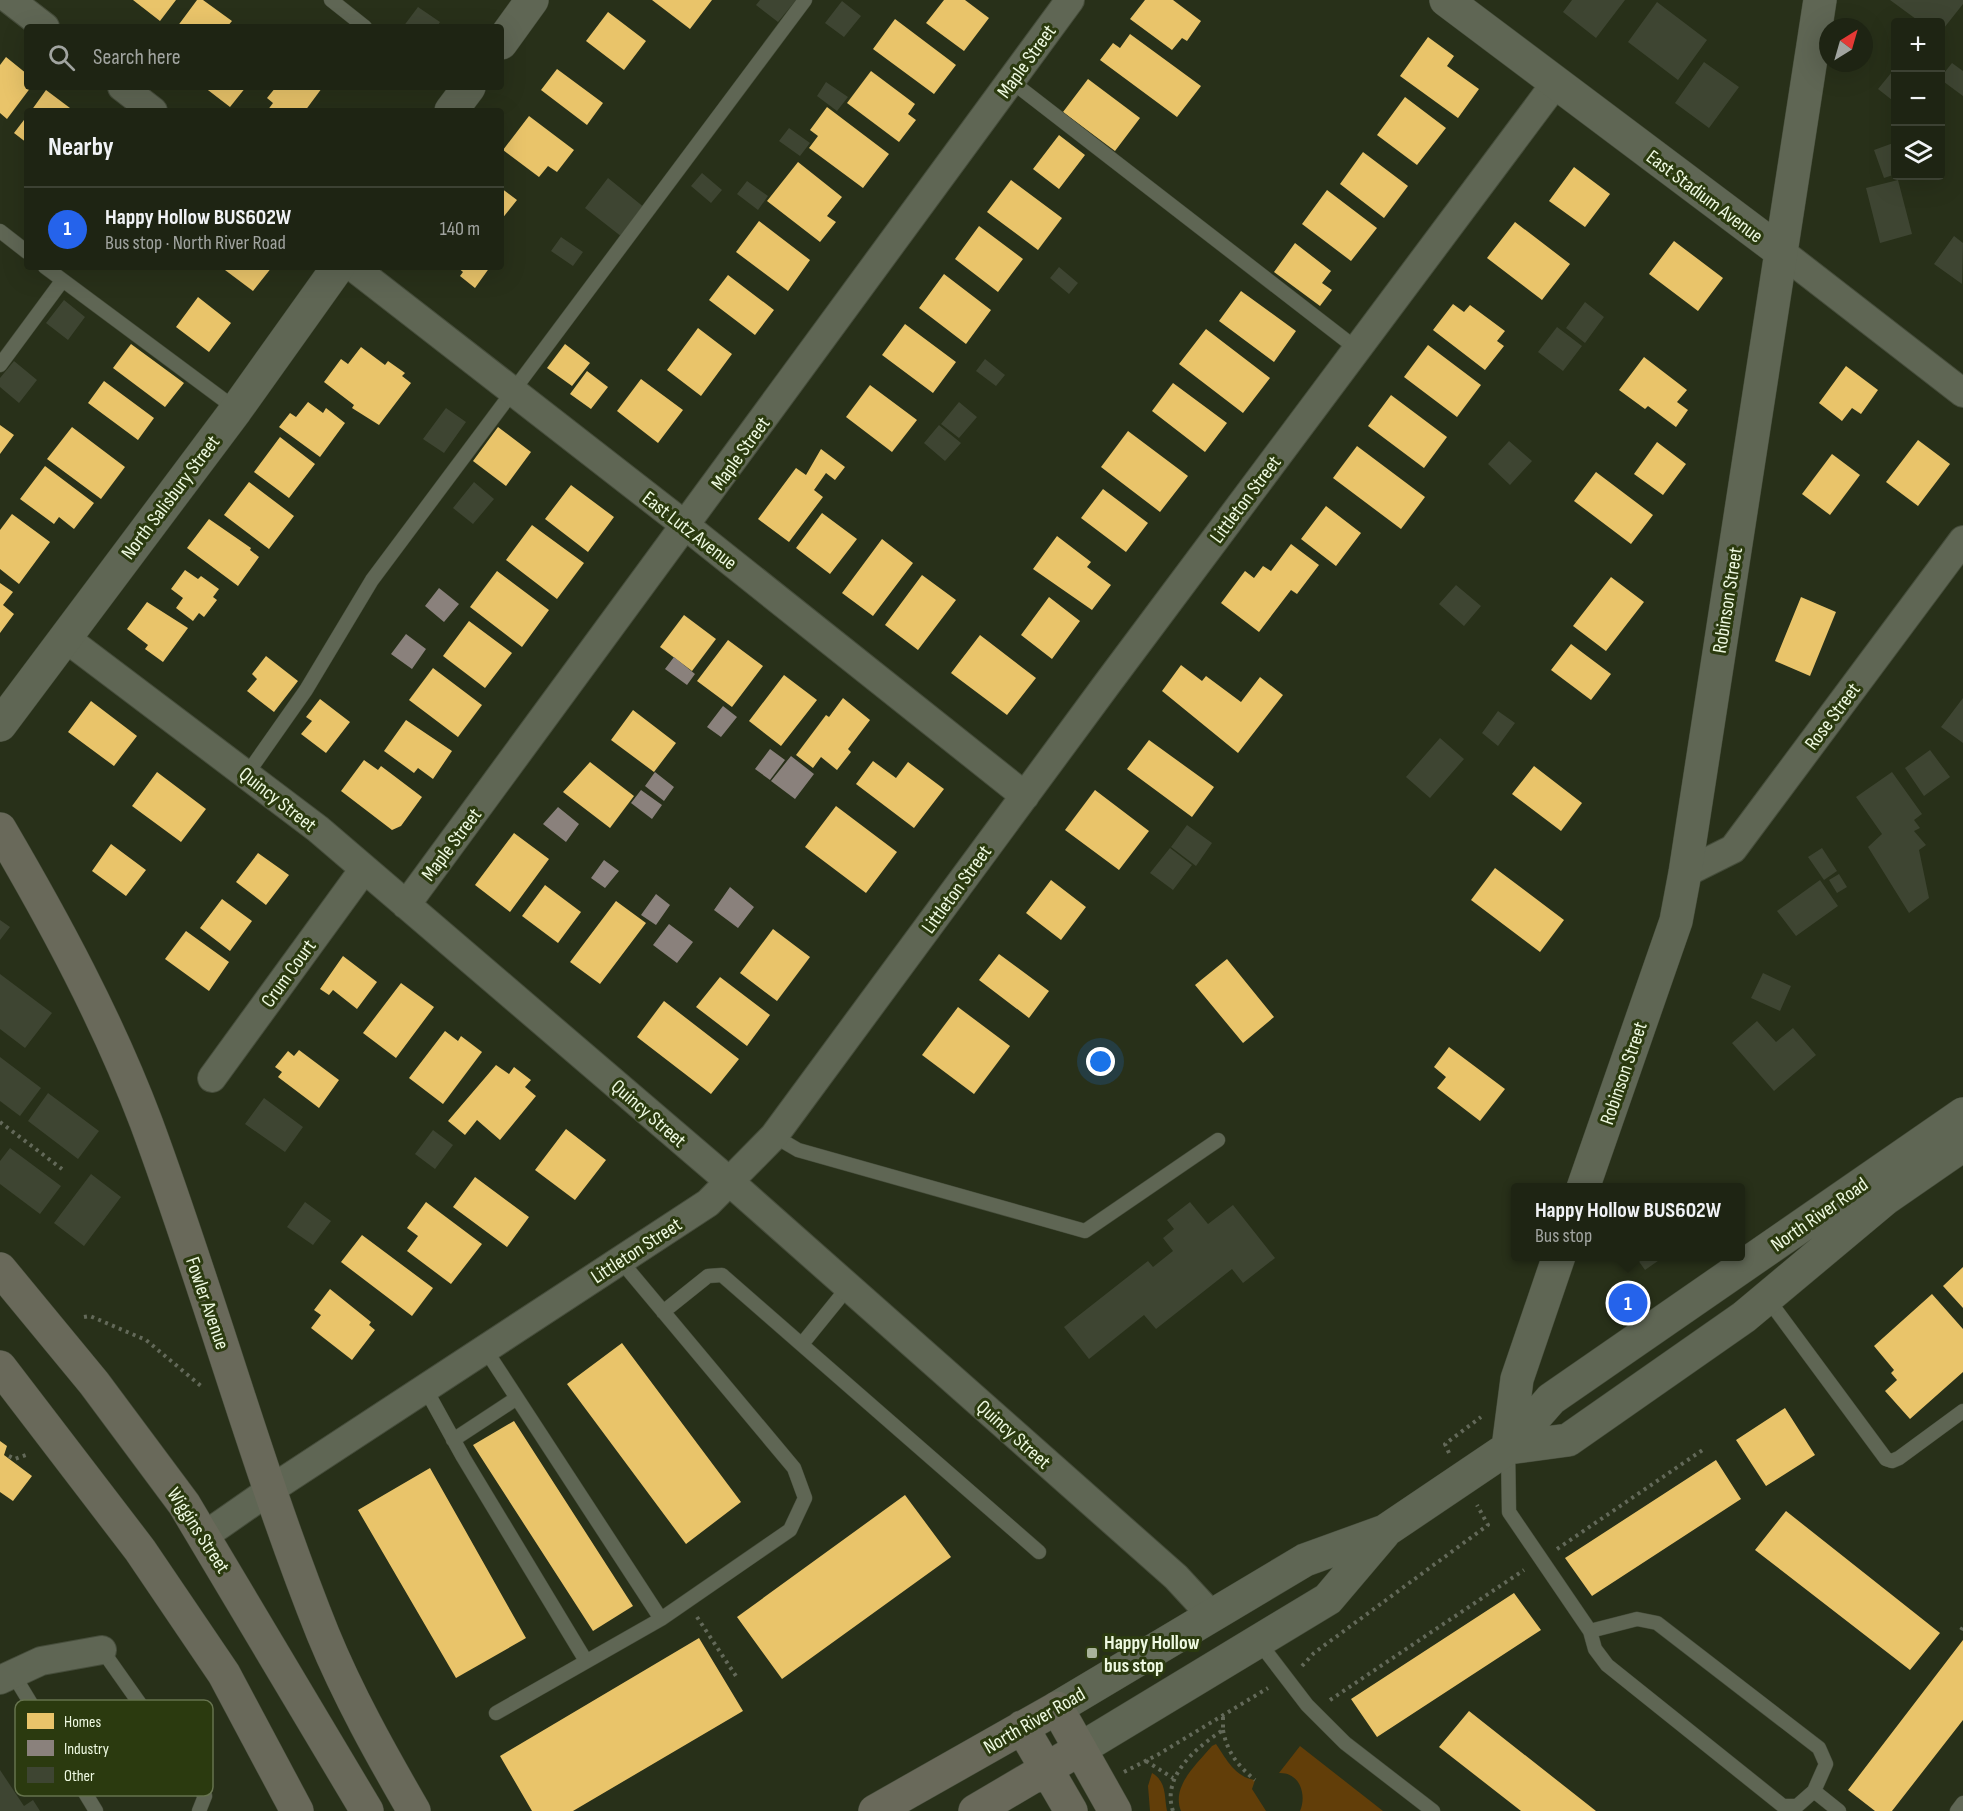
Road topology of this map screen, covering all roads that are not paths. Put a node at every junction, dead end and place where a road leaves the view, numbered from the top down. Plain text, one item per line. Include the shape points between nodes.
1 (10, 0) edge
2 (331, 0) edge
3 (532, 0) edge
4 (805, 0) edge
5 (1070, 0) edge
6 (1446, 0) edge
7 (1820, 0) edge
8 (41, 24) edge
9 (361, 24) edge
10 (504, 39) edge
11 (1011, 81) junction
12 (1555, 84) junction
13 (126, 90) edge
14 (149, 108) edge
15 (0, 231) edge
16 (24, 250) edge
17 (1780, 251) junction
18 (49, 270) edge
19 (336, 270) edge
20 (357, 270) edge
21 (62, 281) junction
22 (1357, 349) junction
23 (0, 365) edge
24 (512, 393) junction
25 (1963, 393) edge
26 (236, 410) junction
27 (686, 526) junction
28 (1963, 540) edge
29 (64, 637) junction
30 (0, 725) edge
31 (247, 774) junction
32 (1024, 796) junction
33 (0, 829) edge
34 (364, 869) junction
35 (1685, 873) junction
36 (406, 905) junction
37 (212, 1078) dead end
38 (1963, 1114) edge
39 (774, 1136) junction
40 (1218, 1140) dead end
41 (1963, 1145) edge
42 (730, 1182) junction
43 (1585, 1183) edge
44 (620, 1260) junction
45 (1558, 1261) edge
46 (0, 1269) edge
47 (849, 1286) junction
48 (1767, 1298) junction
49 (663, 1311) junction
50 (802, 1344) junction
51 (485, 1349) junction
52 (0, 1367) edge
53 (425, 1388) junction
54 (517, 1398) junction
55 (1963, 1411) edge
56 (453, 1440) junction
57 (1508, 1448) junction
58 (270, 1490) junction
59 (1385, 1531) junction
60 (204, 1536) junction
61 (1039, 1552) dead end
62 (1212, 1616) junction
63 (661, 1619) junction
64 (1590, 1631) junction
65 (1258, 1641) junction
66 (102, 1650) joint
67 (586, 1661) junction
68 (6, 1677) edge
69 (21, 1700) edge
70 (137, 1700) edge
71 (1057, 1708) junction
72 (496, 1713) dead end
73 (1022, 1727) junction
74 (1080, 1749) junction
75 (1047, 1770) junction
76 (1814, 1791) junction
77 (86, 1796) edge
78 (205, 1796) edge
79 (406, 1798) edge
80 (1963, 1803) edge
81 (96, 1811) edge
82 (199, 1811) edge
83 (297, 1811) edge
84 (367, 1811) edge
85 (875, 1811) edge
86 (975, 1811) edge
87 (1071, 1811) edge
88 (1115, 1811) edge
89 (1433, 1811) edge
90 (1839, 1811) edge
91 (1956, 1811) edge

1 - 8 street
2 - 9 lane
3 - 10 street
4 - 24 lane
5 - 11 street, Maple Street
6 - 12 street, East Stadium Avenue
7 - 17 street, Robinson Street
11 - 22 lane
11 - 27 street, Maple Street
12 - 17 street, East Stadium Avenue
12 - 22 street, Littleton Street
13 - 14 street
15 - 16 lane
17 - 25 street, East Stadium Avenue
17 - 35 street, Robinson Street
18 - 21 lane
19 - 26 street, North Salisbury Street
20 - 24 street, East Lutz Avenue
21 - 23 lane
21 - 26 lane
22 - 32 street, Littleton Street
24 - 27 street, East Lutz Avenue
24 - 31 lane via 372,580 306,690
26 - 29 street, North Salisbury Street
27 - 32 street, East Lutz Avenue
27 - 36 street, Maple Street
28 - 35 street, Rose Street via 1733,849
29 - 30 street, North Salisbury Street
29 - 31 street, Quincy Street
31 - 34 street, Quincy Street
32 - 39 street, Littleton Street
33 - 58 main road, Fowler Avenue via 54,923 108,1031 142,1112
34 - 36 street, Quincy Street
34 - 37 street, Crum Court
35 - 43 street, Robinson Street via 1676,921
36 - 42 street, Quincy Street
38 - 57 street, North River Road via 1551,1399
39 - 40 lane via 798,1150 1085,1231
39 - 42 street, Littleton Street
41 - 48 street, North River Road via 1885,1198
42 - 44 street, Littleton Street via 708,1203
42 - 47 street, Quincy Street
44 - 49 lane
44 - 51 street, Littleton Street
45 - 57 street via 1517,1379
46 - 60 main road, Wiggins Street via 94,1383
47 - 50 lane
47 - 62 street, Quincy Street via 1176,1577
48 - 55 lane via 1886,1459 1899,1458
48 - 57 street, North River Road via 1568,1440
49 - 50 lane via 708,1276 722,1275
49 - 63 lane via 794,1468 806,1498 790,1530
50 - 61 lane
51 - 53 street, Littleton Street
51 - 54 lane
52 - 83 main road via 140,1550 224,1674
53 - 56 lane
53 - 58 street, Littleton Street
54 - 56 lane
54 - 63 lane
56 - 67 lane
57 - 59 street, North River Road
57 - 64 lane via 1509,1512
58 - 60 street, Littleton Street
58 - 79 main road, Fowler Avenue via 324,1636
59 - 62 street, North River Road via 1305,1560
59 - 65 street, North River Road via 1328,1599
60 - 84 main road, Wiggins Street
62 - 71 street, North River Road
63 - 67 lane
64 - 76 lane via 1594,1649 1606,1665 1783,1806 1797,1806
64 - 76 lane via 1636,1618 1657,1623 1819,1748 1826,1764
65 - 74 street, North River Road
65 - 89 lane via 1306,1705 1346,1743
66 - 68 street via 41,1661
66 - 70 lane
67 - 72 lane
68 - 69 lane
71 - 73 main road, North River Road
71 - 74 main road
73 - 75 main road
73 - 85 main road, North River Road
74 - 75 main road, North River Road
74 - 88 main road
75 - 86 main road, North River Road
75 - 87 main road
76 - 90 lane
77 - 81 lane
78 - 82 lane
80 - 91 lane

